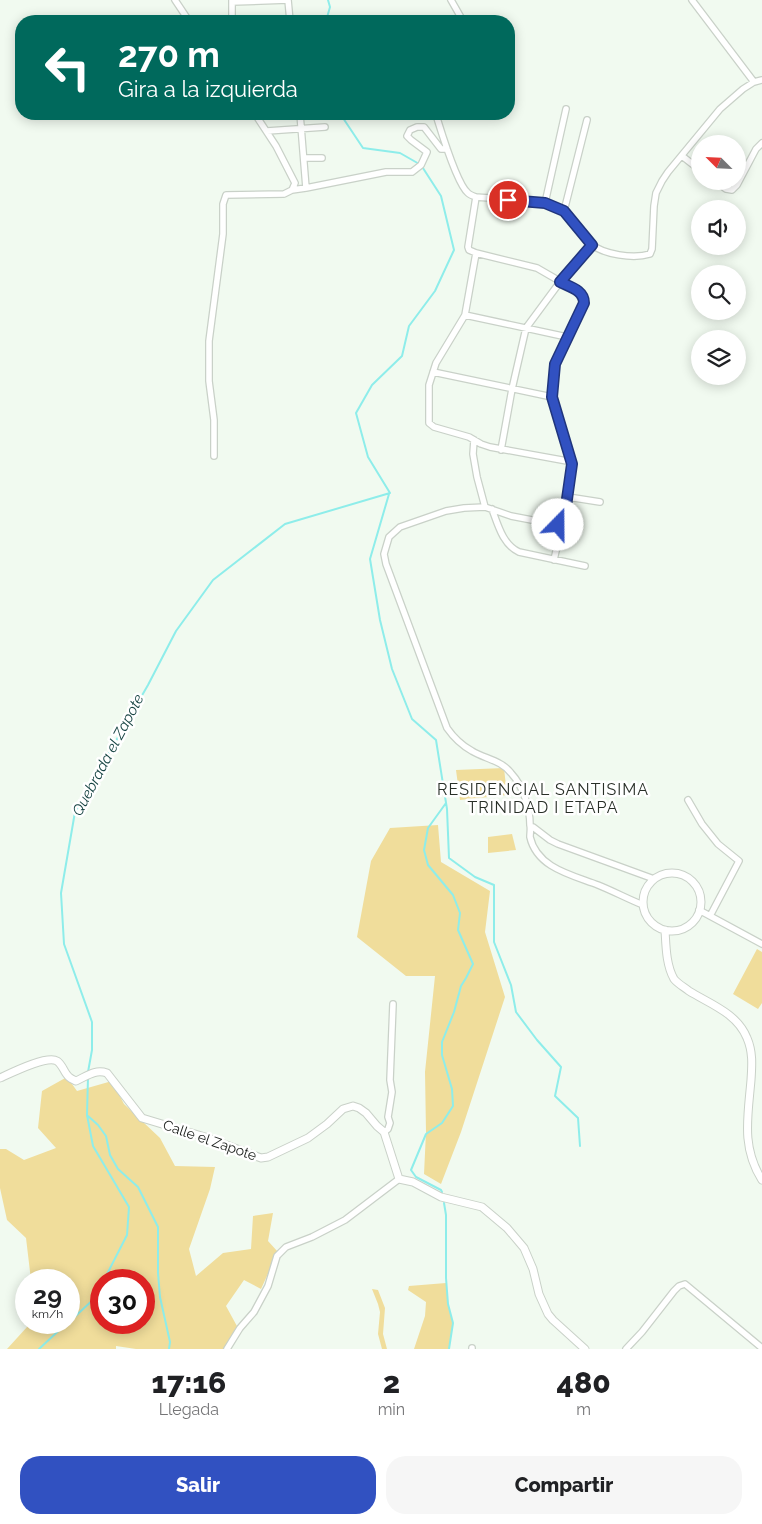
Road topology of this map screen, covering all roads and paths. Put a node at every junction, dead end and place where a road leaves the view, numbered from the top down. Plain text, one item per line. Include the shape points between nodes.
1 (175, 0) edge
2 (451, 0) edge
3 (692, 0) edge
4 (232, 1) edge
5 (185, 15) edge
6 (232, 15) edge
7 (289, 15) edge
8 (460, 15) edge
9 (762, 80) edge
10 (754, 82) junction
11 (566, 109) dead end
12 (260, 120) edge
13 (300, 120) edge
14 (438, 120) edge
15 (587, 120) dead end
16 (324, 127) dead end
17 (301, 128) junction
18 (266, 131) junction
19 (762, 143) edge
20 (447, 149) junction
21 (682, 156) junction
22 (304, 158) junction
23 (322, 158) dead end
24 (691, 163) edge
25 (746, 168) edge
26 (306, 188) junction
27 (292, 190) junction
28 (476, 197) junction
29 (545, 203) junction
30 (564, 211) junction
31 (592, 245) junction
32 (476, 253) junction
33 (560, 282) junction
34 (465, 315) junction
35 (526, 328) junction
36 (567, 337) junction
37 (433, 372) junction
38 (512, 389) junction
39 (552, 397) junction
40 (503, 439) junction
41 (474, 440) junction
42 (490, 447) junction
43 (501, 450) junction
44 (214, 456) dead end
45 (570, 461) junction
46 (568, 497) junction
47 (600, 502) dead end
48 (485, 507) junction
49 (492, 509) junction
50 (562, 524) junction
51 (554, 560) junction
52 (585, 566) dead end
53 (688, 800) dead end
54 (531, 827) junction
55 (654, 879) junction
56 (643, 905) junction
57 (700, 910) junction
58 (710, 916) junction
59 (665, 930) junction
60 (762, 944) edge
61 (393, 1004) dead end
62 (0, 1078) edge
63 (384, 1132) junction
64 (399, 1179) junction
65 (762, 1180) edge
66 (762, 1348) edge
67 (227, 1349) edge
68 (585, 1349) edge
69 (626, 1349) edge

1 - 5 street
2 - 8 street
3 - 10 street
4 - 6 street
4 - 7 street via 288,0
9 - 10 street
10 - 21 street via 720,109
11 - 29 street
12 - 18 street
13 - 17 street
14 - 20 street
15 - 30 street
16 - 17 street
17 - 18 street
17 - 22 street
18 - 27 street via 294,184
19 - 25 street
20 - 26 street via 441,149 424,127 417,126 407,136 427,152 421,165 412,172 386,172
20 - 28 street via 464,187
21 - 24 street
21 - 31 street via 668,172 656,194 650,254 637,257 611,254
22 - 23 street
22 - 26 street
26 - 27 street
27 - 44 street via 284,194 226,195 223,204 223,234 209,341
28 - 29 street
28 - 32 street via 468,247
29 - 30 street
30 - 31 street
31 - 33 street
32 - 33 street via 537,268
32 - 34 street
33 - 35 street
33 - 36 street via 584,298
34 - 35 street
34 - 37 street
35 - 36 street
35 - 38 street
36 - 39 street via 555,364
37 - 38 street
37 - 41 street via 429,385 429,423
38 - 39 street
38 - 40 street
39 - 45 street
40 - 42 street
40 - 43 street
41 - 42 street
41 - 48 street via 473,454
42 - 43 street
43 - 45 street
45 - 46 street
46 - 47 street
46 - 50 street
48 - 49 street
48 - 54 street via 446,511 400,527 389,537 384,554 447,728 456,740 498,762 513,774 526,798
49 - 50 street via 511,516
49 - 51 street via 508,545 519,552
50 - 51 street
51 - 52 street
53 - 58 street via 718,844 739,861
54 - 55 street via 558,844
54 - 56 street via 535,851 553,867
55 - 56 street via 644,895
55 - 57 street via 666,874 687,878 699,894
56 - 59 street via 648,919
57 - 58 street
57 - 59 street via 683,929
58 - 60 street
59 - 65 street via 667,954 675,980 730,1015 746,1036 752,1053 747,1142
61 - 63 street via 390,1123
62 - 63 street, Calle el Zapote via 51,1060 57,1061 68,1077 76,1081 98,1071 108,1073 142,1118 205,1137 258,1158 268,1157 308,1138 343,1108 351,1106 366,1113
63 - 64 street, Calle el Zapote
64 - 67 street via 345,1220 286,1247 278,1256 268,1286 254,1312
64 - 68 street via 413,1182 441,1197 482,1207 507,1228 524,1248 548,1314
66 - 69 street via 685,1284 674,1291

